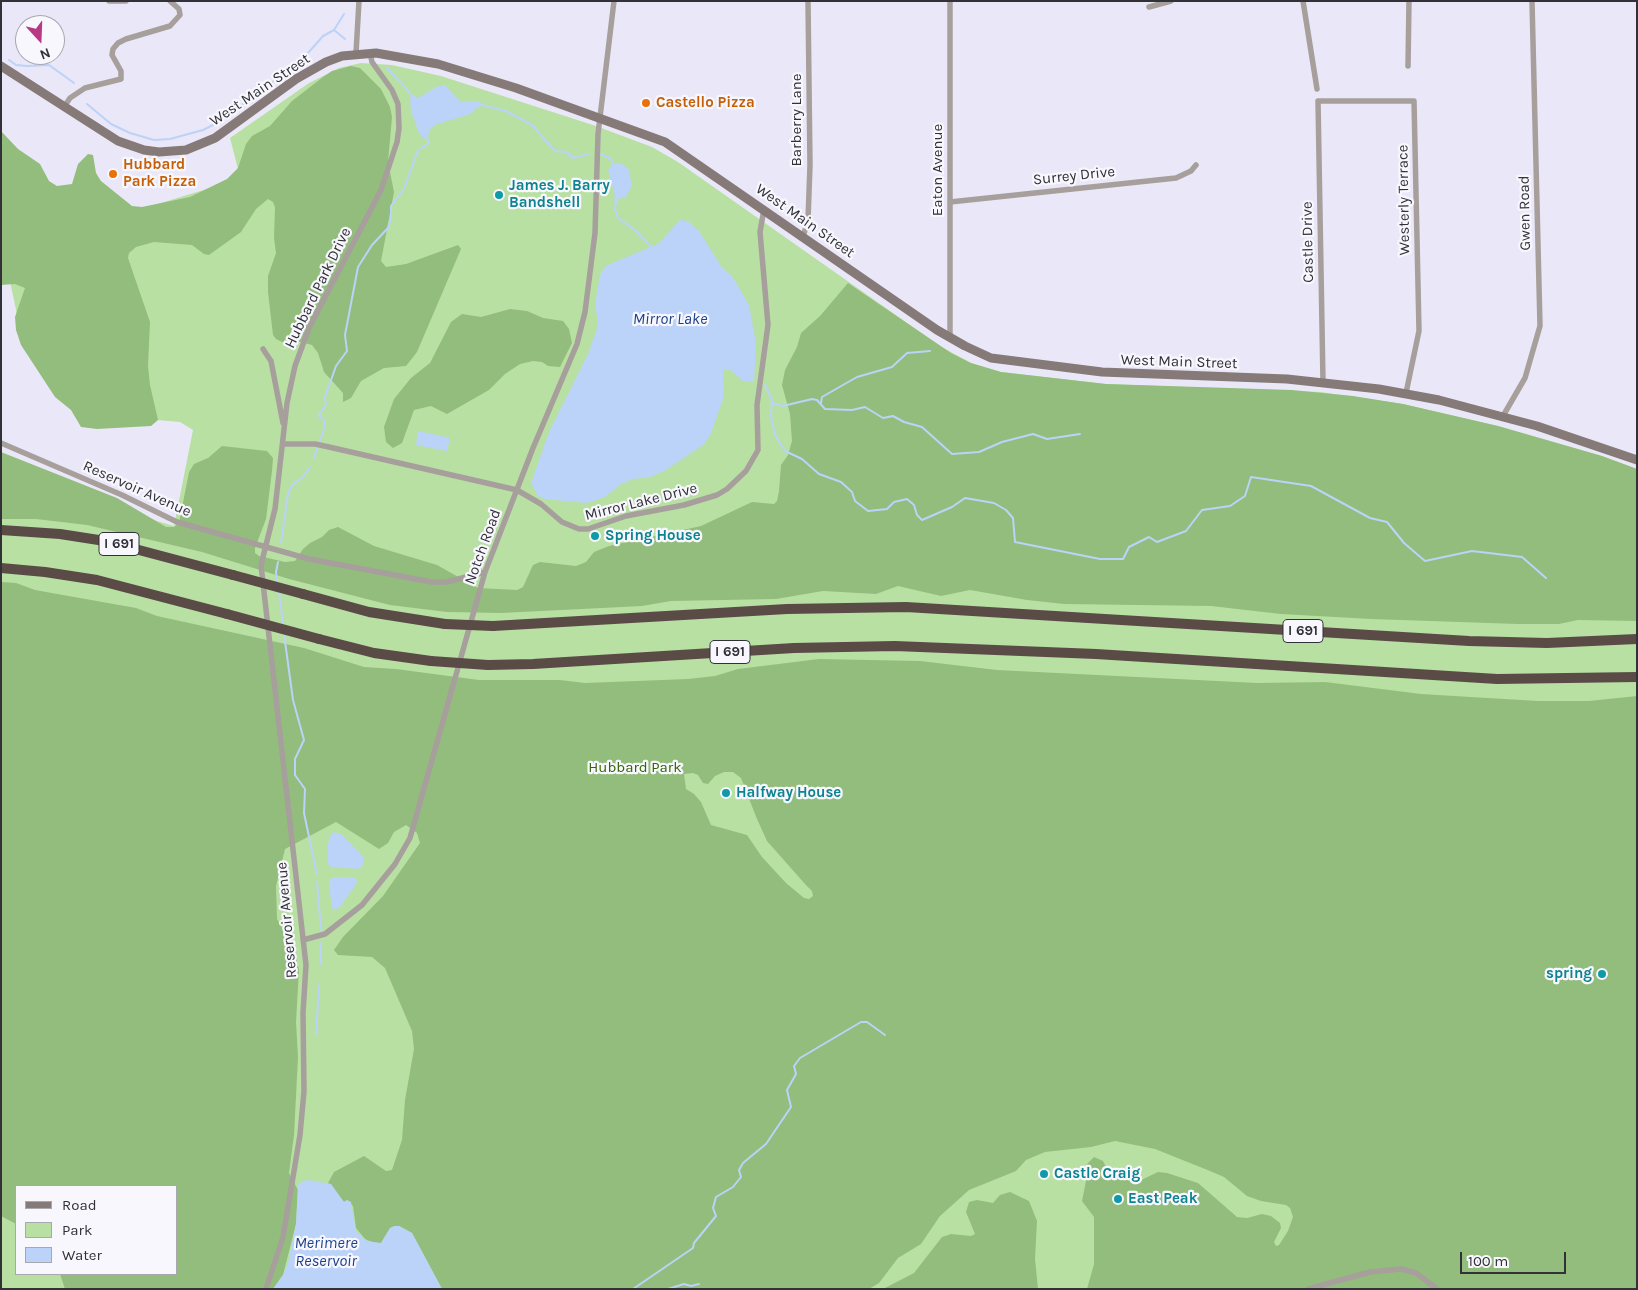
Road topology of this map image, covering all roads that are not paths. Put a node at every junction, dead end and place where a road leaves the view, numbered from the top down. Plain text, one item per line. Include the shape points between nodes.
1 (109, 1) edge
2 (126, 1) edge
3 (170, 1) edge
4 (360, 1) edge
5 (614, 1) edge
6 (808, 1) edge
7 (950, 1) edge
8 (1170, 1) edge
9 (1302, 1) edge
10 (1409, 1) edge
11 (1532, 1) edge
12 (1149, 7) dead end
13 (356, 53) junction
14 (370, 53) junction
15 (1, 66) edge
16 (1408, 66) dead end
17 (1316, 89) dead end
18 (1318, 101) joint
19 (64, 107) junction
20 (601, 117) junction
21 (1196, 165) dead end
22 (950, 202) junction
23 (764, 210) junction
24 (803, 237) junction
25 (950, 338) junction
26 (263, 349) dead end
27 (1323, 382) junction
28 (1406, 394) junction
29 (1503, 416) junction
30 (284, 426) junction
31 (1, 443) edge
32 (283, 444) junction
33 (1637, 460) edge
34 (517, 490) junction
35 (1, 530) edge
36 (265, 547) junction
37 (1, 568) edge
38 (485, 572) junction
39 (1637, 639) edge
40 (1637, 677) edge
41 (304, 940) junction
42 (266, 1289) edge
43 (1308, 1289) edge
44 (1437, 1289) edge

1 - 2 street
3 - 19 street via 180,14 170,26 126,39 113,50 112,55 122,70 121,79 85,88 70,98
4 - 13 street
5 - 20 street, Notch Road
6 - 24 street, Barberry Lane via 810,166 808,220
7 - 22 street, Eaton Avenue
8 - 12 street
9 - 17 street
10 - 16 street
11 - 29 street, Gwen Road via 1540,326 1525,378
13 - 14 main road, West Main Street
13 - 19 main road, West Main Street via 312,69 215,138 186,150 159,152 131,146 105,134
14 - 20 main road, West Main Street via 466,72
14 - 30 street, Hubbard Park Drive via 372,62 396,98 399,116 397,142 380,190 320,305 302,347 290,385
15 - 19 main road, West Main Street
18 - 27 street, Castle Drive
18 - 28 street, Westerly Terrace via 1414,101 1419,331
20 - 23 main road, West Main Street via 666,142
20 - 34 street, Notch Road via 596,225 585,312 572,357
21 - 22 street, Surrey Drive via 1176,178
22 - 25 street, Eaton Avenue
23 - 24 main road, West Main Street
23 - 34 street, Mirror Lake Drive via 760,232 768,340 758,396 758,450 746,471 727,489 704,500 626,516 579,530
24 - 25 main road, West Main Street
25 - 27 main road, West Main Street via 991,358 1079,370
26 - 30 street via 271,361
27 - 28 main road, West Main Street
28 - 29 main road, West Main Street
29 - 33 main road, West Main Street via 1572,436
30 - 32 street, Hubbard Park Drive
31 - 36 street, Reservoir Avenue via 177,522
32 - 34 street, Mirror Lake Drive via 314,444
32 - 36 street, Hubbard Park Drive via 273,522
34 - 38 street, Notch Road
35 - 39 highway, I 691, bridge via 45,532 105,541 380,614 445,624 493,626 794,609 906,607 1477,641 1547,643
36 - 38 street, Reservoir Avenue via 328,563 432,582 447,582
36 - 41 street, Reservoir Avenue via 261,574
37 - 40 highway, I 691, bridge via 97,580 374,653 488,665 794,648 895,646 1121,656 1483,679
38 - 41 street, Notch Road via 410,838 395,864 362,905 325,934
41 - 42 street, Reservoir Avenue via 301,1128 283,1237
43 - 44 street via 1370,1272 1402,1269 1416,1273

